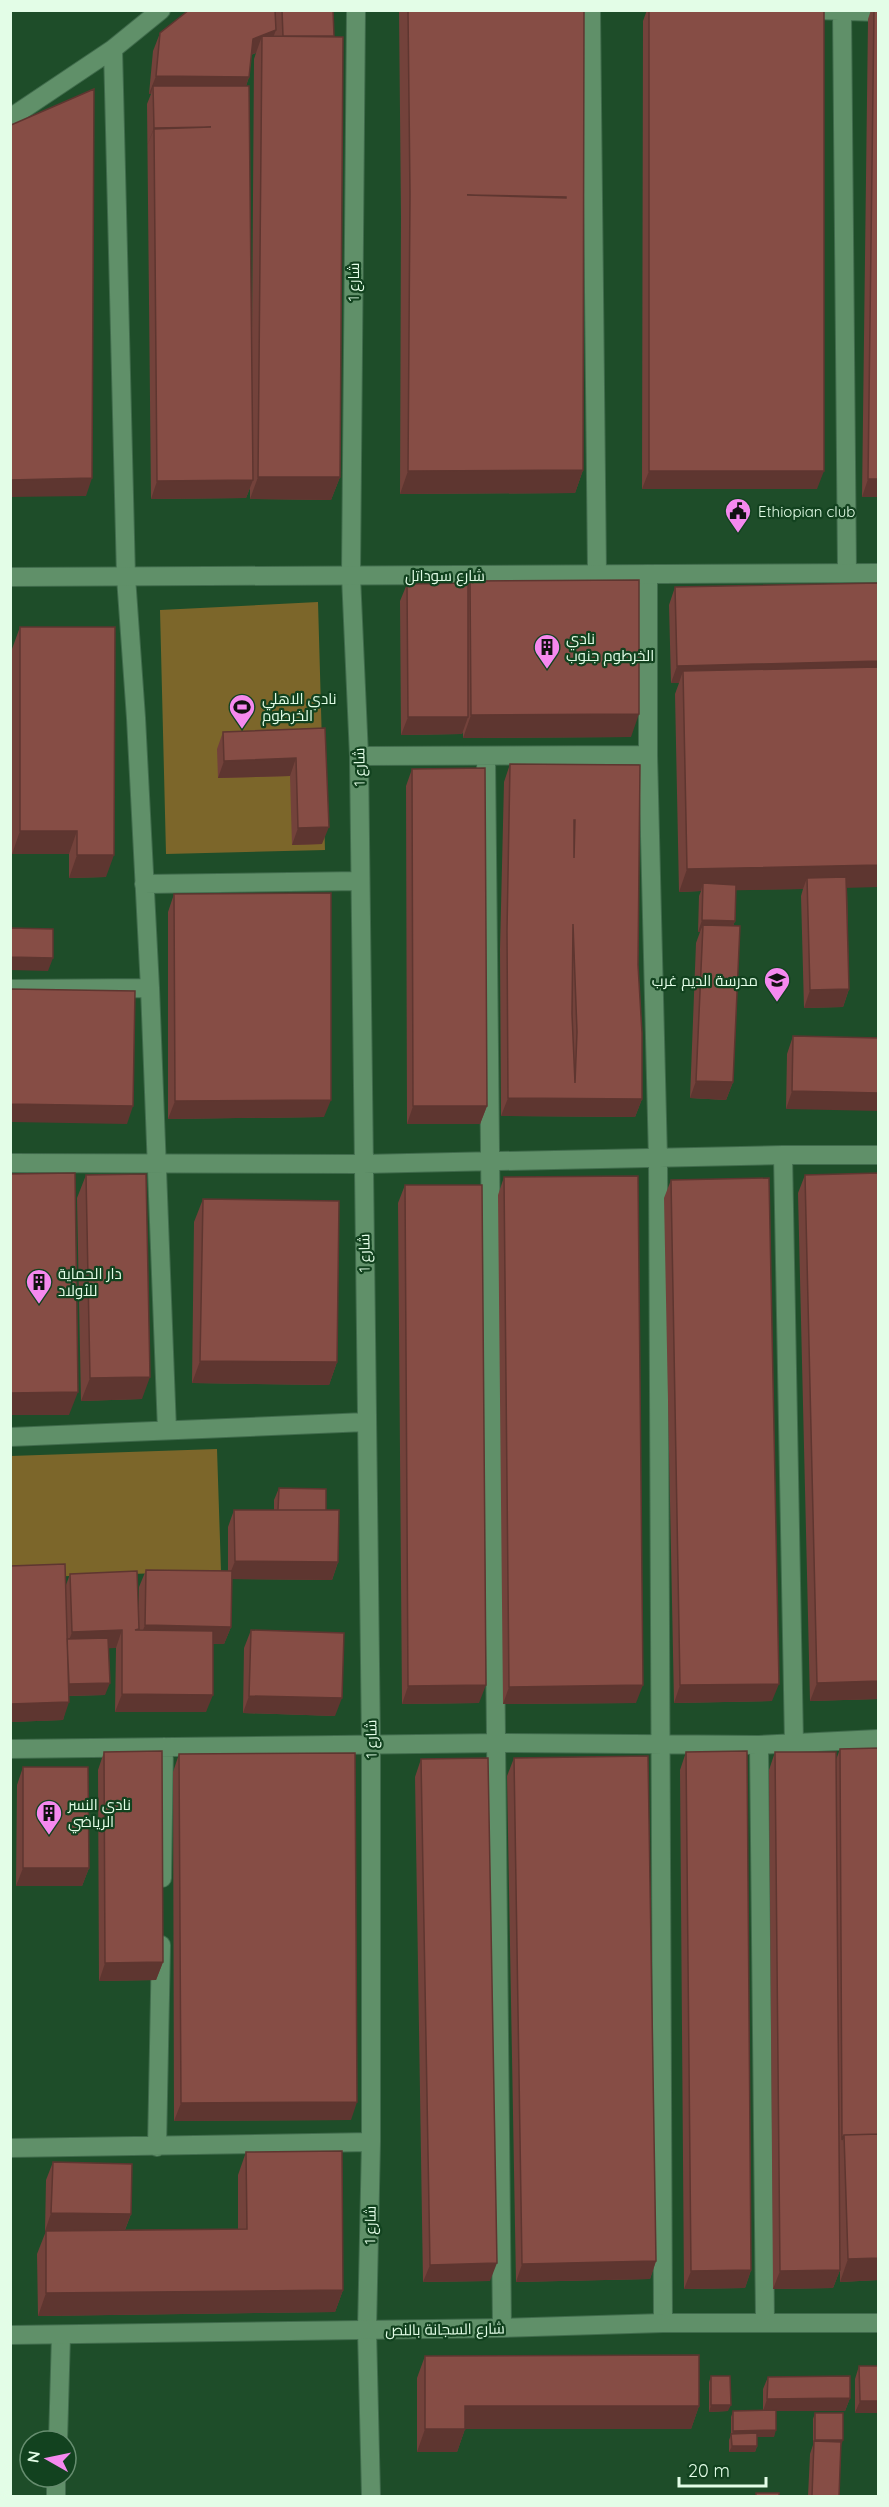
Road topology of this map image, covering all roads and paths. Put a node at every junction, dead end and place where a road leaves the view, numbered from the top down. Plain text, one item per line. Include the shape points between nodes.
1 (161, 10) edge
2 (356, 10) edge
3 (591, 10) edge
4 (816, 10) edge
5 (842, 11) edge
6 (879, 12) edge
7 (113, 49) junction
8 (10, 118) edge
9 (847, 573) junction
10 (879, 573) edge
11 (597, 574) junction
12 (648, 574) junction
13 (351, 576) junction
14 (10, 577) edge
15 (126, 577) junction
16 (648, 755) junction
17 (359, 756) junction
18 (486, 756) junction
19 (359, 881) junction
20 (144, 884) junction
21 (150, 988) junction
22 (10, 989) edge
23 (783, 1155) junction
24 (879, 1155) edge
25 (658, 1159) junction
26 (158, 1162) junction
27 (494, 1162) junction
28 (10, 1163) edge
29 (363, 1164) junction
30 (366, 1422) junction
31 (167, 1430) junction
32 (10, 1437) edge
33 (879, 1739) edge
34 (500, 1743) junction
35 (794, 1743) junction
36 (372, 1745) junction
37 (662, 1745) junction
38 (759, 1745) junction
39 (164, 1747) junction
40 (10, 1749) edge
41 (161, 1900) edge
42 (161, 1923) edge
43 (371, 2142) junction
44 (157, 2147) junction
45 (10, 2148) edge
46 (765, 2322) junction
47 (663, 2323) junction
48 (879, 2323) edge
49 (502, 2328) junction
50 (368, 2330) junction
51 (10, 2335) edge
52 (61, 2335) junction
53 (58, 2429) edge
54 (371, 2496) edge

1 - 7 street
2 - 13 street, شارع 1
3 - 11 street
4 - 5 street
5 - 6 street
5 - 9 street
7 - 8 street
7 - 15 street
9 - 10 street, شارع سوداتل
9 - 12 street, شارع سوداتل
11 - 12 street, شارع سوداتل
11 - 13 street, شارع سوداتل
12 - 16 street
13 - 15 street, شارع سوداتل
13 - 17 street, شارع 1
14 - 15 street, شارع سوداتل
15 - 20 street
16 - 18 street
16 - 25 street
17 - 18 street
17 - 19 street, شارع 1
18 - 27 street
19 - 20 street
19 - 29 street, شارع 1
20 - 21 street
21 - 22 street
21 - 26 street
23 - 24 street
23 - 25 street
23 - 35 street
25 - 27 street
25 - 37 street
26 - 28 street
26 - 29 street
26 - 31 street
27 - 29 street
27 - 34 street
29 - 30 street, شارع 1
30 - 31 street
30 - 36 street, شارع 1
31 - 32 street
33 - 35 street
34 - 36 street
34 - 37 street
34 - 49 street
35 - 38 street
36 - 39 street
36 - 43 street, شارع 1
37 - 38 street
37 - 47 street
38 - 46 street
39 - 40 street
39 - 41 street
42 - 44 street
43 - 44 street
43 - 50 street, شارع 1
44 - 45 street
46 - 47 street, شارع السجانة بالنص
46 - 48 street, شارع السجانة بالنص
47 - 49 street, شارع السجانة بالنص
49 - 50 street, شارع السجانة بالنص
50 - 52 street, شارع السجانة بالنص
50 - 54 street, شارع 1
51 - 52 street, شارع السجانة بالنص
52 - 53 street

